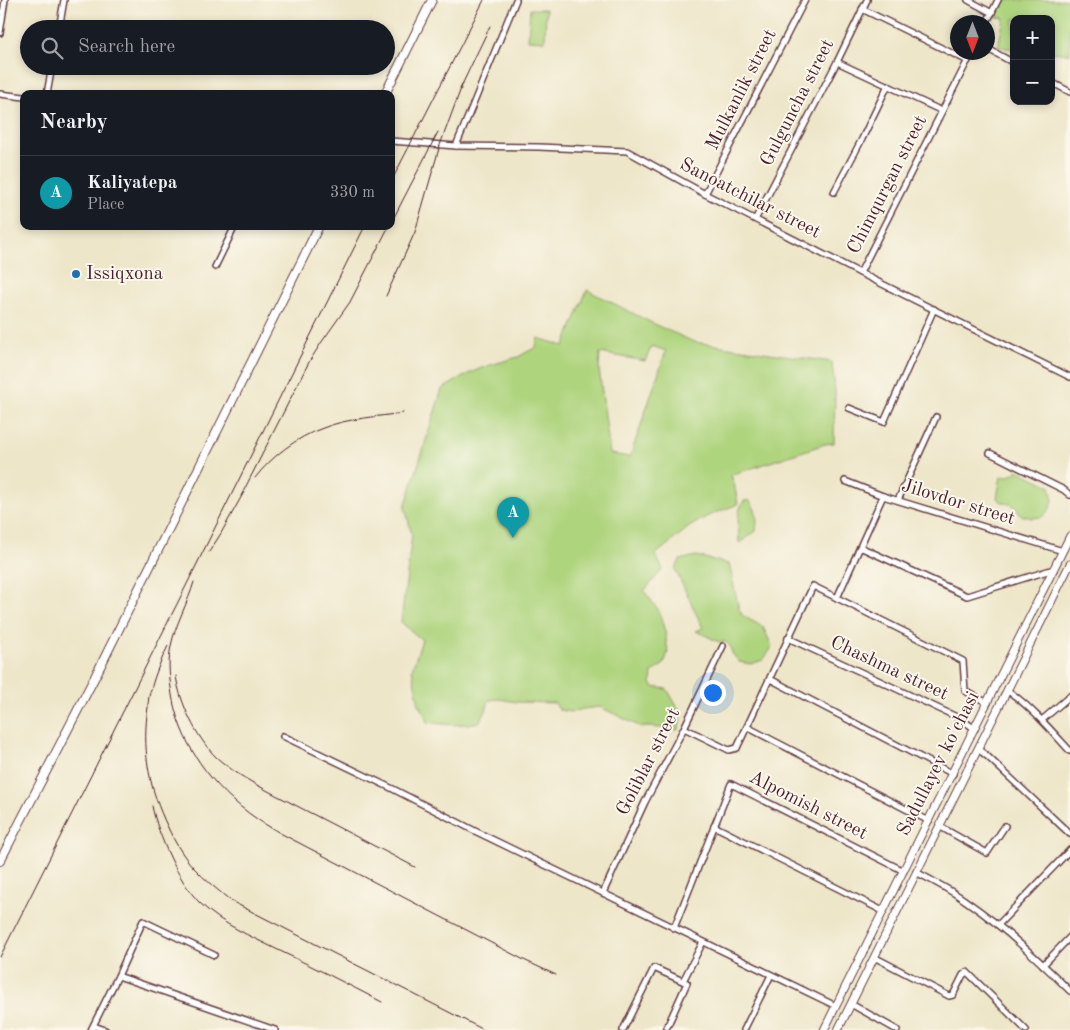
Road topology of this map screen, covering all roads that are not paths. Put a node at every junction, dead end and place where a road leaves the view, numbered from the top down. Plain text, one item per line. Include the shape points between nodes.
1 (4, 0) edge
2 (64, 0) edge
3 (432, 0) edge
4 (516, 0) edge
5 (805, 0) edge
6 (866, 0) edge
7 (968, 0) edge
8 (998, 0) edge
9 (862, 8) junction
10 (992, 13) joint
11 (61, 20) edge
12 (0, 33) edge
13 (995, 53) edge
14 (968, 61) joint
15 (1010, 61) edge
16 (837, 62) junction
17 (50, 75) edge
18 (1055, 84) edge
19 (888, 85) junction
20 (48, 90) edge
21 (388, 90) edge
22 (1070, 92) edge
23 (0, 94) edge
24 (20, 96) edge
25 (942, 111) junction
26 (395, 141) edge
27 (456, 146) junction
28 (834, 192) dead end
29 (705, 194) junction
30 (756, 218) junction
31 (233, 230) edge
32 (317, 230) edge
33 (215, 267) dead end
34 (860, 273) junction
35 (934, 309) junction
36 (1070, 377) edge
37 (849, 408) dead end
38 (936, 417) dead end
39 (990, 453) dead end
40 (845, 481) dead end
41 (1070, 495) edge
42 (883, 496) junction
43 (898, 500) junction
44 (1070, 536) edge
45 (860, 547) junction
46 (1063, 551) junction
47 (1070, 564) edge
48 (1054, 569) junction
49 (836, 598) junction
50 (788, 638) junction
51 (724, 646) dead end
52 (770, 679) junction
53 (1007, 690) junction
54 (1070, 696) edge
55 (988, 703) junction
56 (1042, 720) junction
57 (684, 728) junction
58 (747, 728) junction
59 (975, 729) junction
60 (283, 736) dead end
61 (978, 749) junction
62 (1070, 750) edge
63 (952, 774) junction
64 (929, 821) junction
65 (714, 826) junction
66 (939, 826) junction
67 (1005, 826) dead end
68 (1070, 834) edge
69 (1070, 850) edge
70 (0, 861) edge
71 (904, 871) junction
72 (916, 872) junction
73 (602, 893) junction
74 (883, 912) junction
75 (998, 925) junction
76 (674, 928) junction
77 (1070, 936) edge
78 (702, 942) junction
79 (214, 955) dead end
80 (874, 957) junction
81 (1043, 964) junction
82 (771, 975) junction
83 (118, 976) junction
84 (683, 981) junction
85 (1070, 991) edge
86 (851, 1004) junction
87 (836, 1006) junction
88 (667, 1027) dead end
89 (92, 1028) edge
90 (106, 1030) edge
91 (275, 1030) edge
92 (623, 1030) edge
93 (744, 1030) edge
94 (824, 1030) edge
95 (838, 1030) edge
96 (897, 1030) edge
97 (1026, 1030) edge

1 - 12 street
2 - 11 street
3 - 21 main road
4 - 27 street
5 - 29 street, Mulkanlik street
6 - 9 street, Gulguncha street
7 - 10 street
8 - 10 street
9 - 14 street
9 - 16 street, Gulguncha street
13 - 15 street
14 - 25 street, Chimqurgan street
16 - 19 street, Chimqurgan street
16 - 30 street, Gulguncha street
17 - 20 street
18 - 22 street
19 - 25 street, Chimqurgan street
19 - 28 street
23 - 24 street
25 - 34 street, Chimqurgan street
26 - 27 street, Sanoatchilar street
27 - 29 street, Sanoatchilar street via 626,151
29 - 30 street, Sanoatchilar street
30 - 34 street, Sanoatchilar street
31 - 33 street
32 - 70 main road
34 - 35 street, Sanoatchilar street
35 - 36 street, Sanoatchilar street
35 - 37 street via 884,422
38 - 43 street
39 - 41 street
40 - 42 street, Jilovdor street
42 - 43 street, Jilovdor street
42 - 45 street
43 - 46 street, Jilovdor street
44 - 46 main road, Sadullayev ko'chasi
45 - 48 street via 967,596
45 - 49 street
46 - 48 main road, Sadullayev ko'chasi
47 - 53 main road, Sadullayev ko'chasi
48 - 55 main road, Sadullayev ko'chasi
49 - 50 street via 813,586
49 - 55 street via 963,661 965,691
50 - 52 street
50 - 59 street, Chashma street
51 - 57 street, Goliblar street
52 - 58 street
52 - 63 street
53 - 56 street
53 - 61 main road, Sadullayev ko'chasi
54 - 56 street
55 - 59 main road, Sadullayev ko'chasi
56 - 62 street
57 - 58 street via 729,750 736,748
57 - 73 street, Goliblar street
58 - 64 street
59 - 63 main road, Sadullayev ko'chasi
60 - 73 street
61 - 66 main road, Sadullayev ko'chasi
61 - 68 street
63 - 64 main road, Sadullayev ko'chasi
64 - 71 main road, Sadullayev ko'chasi
65 - 71 street, Alpomish street via 731,784
65 - 74 street
65 - 76 street, Alpomish street
66 - 67 street via 987,853
66 - 72 main road, Sadullayev ko'chasi
69 - 75 street
71 - 74 main road, Sadullayev ko'chasi
72 - 75 street via 965,900
72 - 80 main road, Sadullayev ko'chasi
73 - 76 street
74 - 87 main road, Sadullayev ko'chasi
75 - 81 street
76 - 78 street
77 - 81 street
78 - 82 street
78 - 84 street
79 - 83 street via 143,921
80 - 86 main road, Sadullayev ko'chasi
80 - 97 street via 950,996 954,995 967,972
81 - 85 street
82 - 87 street
82 - 93 street
83 - 89 street
83 - 91 street
84 - 88 street via 687,983
84 - 92 street via 654,968
86 - 95 main road, Sadullayev ko'chasi
86 - 96 street
87 - 94 main road, Sadullayev ko'chasi
89 - 90 street

